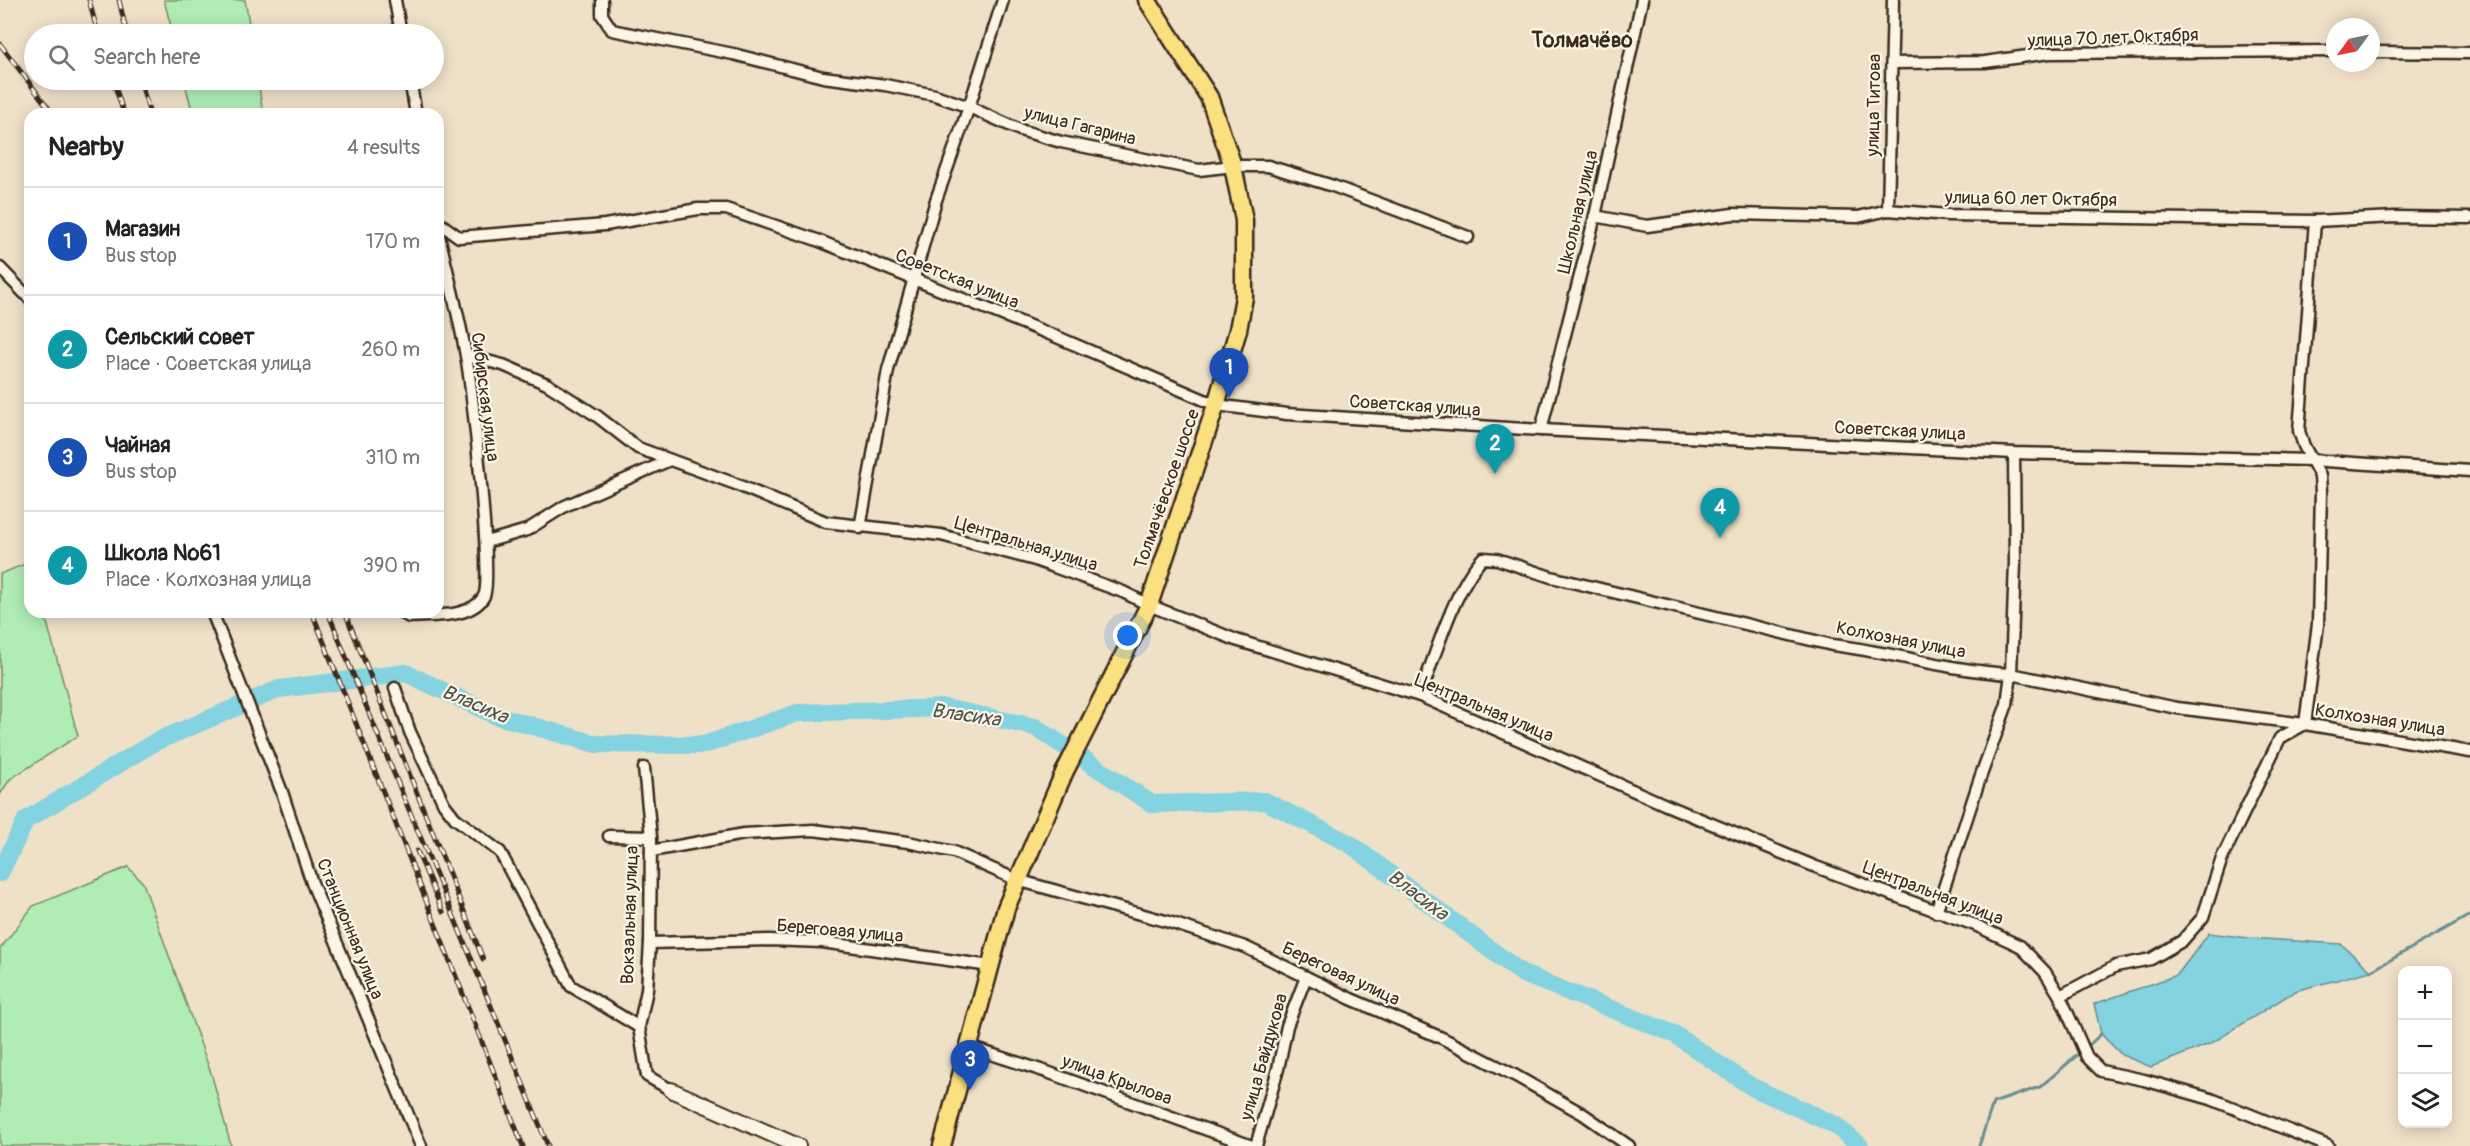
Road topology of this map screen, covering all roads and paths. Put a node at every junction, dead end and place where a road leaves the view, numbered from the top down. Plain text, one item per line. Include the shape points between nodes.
1 (395, 0) edge
2 (602, 0) edge
3 (1003, 0) edge
4 (1147, 0) edge
5 (1642, 0) edge
6 (1893, 0) edge
7 (399, 24) edge
8 (2326, 51) edge
9 (2380, 52) edge
10 (2470, 53) edge
11 (1892, 63) junction
12 (412, 90) edge
13 (969, 107) junction
14 (415, 108) edge
15 (1233, 166) junction
16 (1888, 210) junction
17 (1595, 216) junction
18 (2470, 218) edge
19 (2315, 221) junction
20 (444, 226) edge
21 (1468, 237) dead end
22 (444, 257) edge
23 (0, 268) edge
24 (913, 280) junction
25 (24, 293) edge
26 (467, 356) junction
27 (1216, 405) junction
28 (1541, 430) junction
29 (2014, 453) junction
30 (670, 460) junction
31 (2311, 460) junction
32 (2470, 471) edge
33 (860, 528) junction
34 (486, 542) junction
35 (1149, 605) junction
36 (444, 613) edge
37 (214, 618) edge
38 (2011, 675) junction
39 (395, 688) dead end
40 (1420, 696) junction
41 (2305, 724) junction
42 (2470, 752) edge
43 (644, 768) dead end
44 (609, 836) dead end
45 (651, 837) junction
46 (651, 851) junction
47 (1017, 880) junction
48 (1936, 912) junction
49 (650, 943) junction
50 (990, 966) junction
51 (1306, 977) junction
52 (2060, 996) junction
53 (639, 1027) junction
54 (969, 1047) junction
55 (670, 1090) joint
56 (421, 1146) edge
57 (798, 1146) edge
58 (942, 1146) edge
59 (1254, 1146) edge
60 (1629, 1146) edge
61 (2328, 1146) edge

1 - 7 street
2 - 13 street, улица Гагарина via 602,15 612,30 823,77 934,95
3 - 13 street
4 - 15 main road, Толмачёвское шоссе via 1209,97
5 - 17 street, Школьная улица
6 - 11 street, улица Титова
8 - 11 street, улица 70 лет Октября via 2049,53 1985,62
9 - 10 street
11 - 16 street, улица Титова
12 - 14 street
13 - 15 street, улица Гагарина via 1020,130 1061,142 1199,170
13 - 24 street
15 - 21 street, улица Гагарина via 1279,169
15 - 27 main road, Толмачёвское шоссе via 1244,220 1244,297
16 - 17 street, улица 60 лет Октября via 1858,218 1733,214 1647,226
16 - 19 street, улица 60 лет Октября via 1948,215
17 - 28 street, Школьная улица
18 - 19 street, улица 60 лет Октября
19 - 31 street via 2299,431
20 - 24 street, Советская улица via 459,237 606,225 698,209 726,209 817,240
22 - 26 street, Сибирская улица
23 - 25 street
24 - 27 street, Советская улица
24 - 33 street via 888,370
26 - 30 street, Центральная улица via 503,365 548,384 638,448
26 - 34 street, Сибирская улица
27 - 28 street, Советская улица via 1298,415
27 - 35 main road, Толмачёвское шоссе
28 - 29 street, Советская улица
29 - 31 street, Советская улица
29 - 38 street
30 - 33 street, Центральная улица via 826,522
30 - 34 street via 565,506 527,530
31 - 32 street, Советская улица
31 - 41 street via 2320,476 2319,612
33 - 35 street, Центральная улица via 942,535 1035,560
34 - 36 street, Сибирская улица via 486,594 477,605
35 - 40 street, Центральная улица via 1236,640
35 - 47 main road, Толмачёвское шоссе via 1092,714
37 - 56 street, Станционная улица via 282,792 312,883
38 - 40 street, Колхозная улица via 1832,645 1483,558 1472,569
38 - 41 street, Колхозная улица via 2177,708
38 - 48 street via 2007,704
39 - 53 street via 410,732 444,804 455,818 500,852 571,986
40 - 48 street, Центральная улица via 1666,805
41 - 42 street, Колхозная улица
41 - 52 street via 2280,738 2222,858 2203,917 2196,925 2182,940 2151,959 2116,966
43 - 45 street, Вокзальная улица
44 - 45 street
45 - 46 street, Вокзальная улица
46 - 47 street, Береговая улица via 744,834 813,830 954,852
46 - 49 street, Вокзальная улица
47 - 50 main road, Толмачёвское шоссе
47 - 51 street, Береговая улица via 1245,947
48 - 52 street, Центральная улица via 2020,946 2045,972
49 - 50 street, Береговая улица via 822,942
49 - 53 street, Вокзальная улица via 647,990
50 - 54 main road, Толмачёвское шоссе
51 - 59 street, улица Байдукова via 1287,1026
51 - 60 street, Береговая улица via 1516,1076
52 - 61 street, Центральная улица via 2087,1057 2101,1071 2211,1100
53 - 55 street, Вокзальная улица via 647,1076
54 - 58 main road, Толмачёвское шоссе
54 - 59 street, улица Крылова
55 - 57 street, Вокзальная улица

